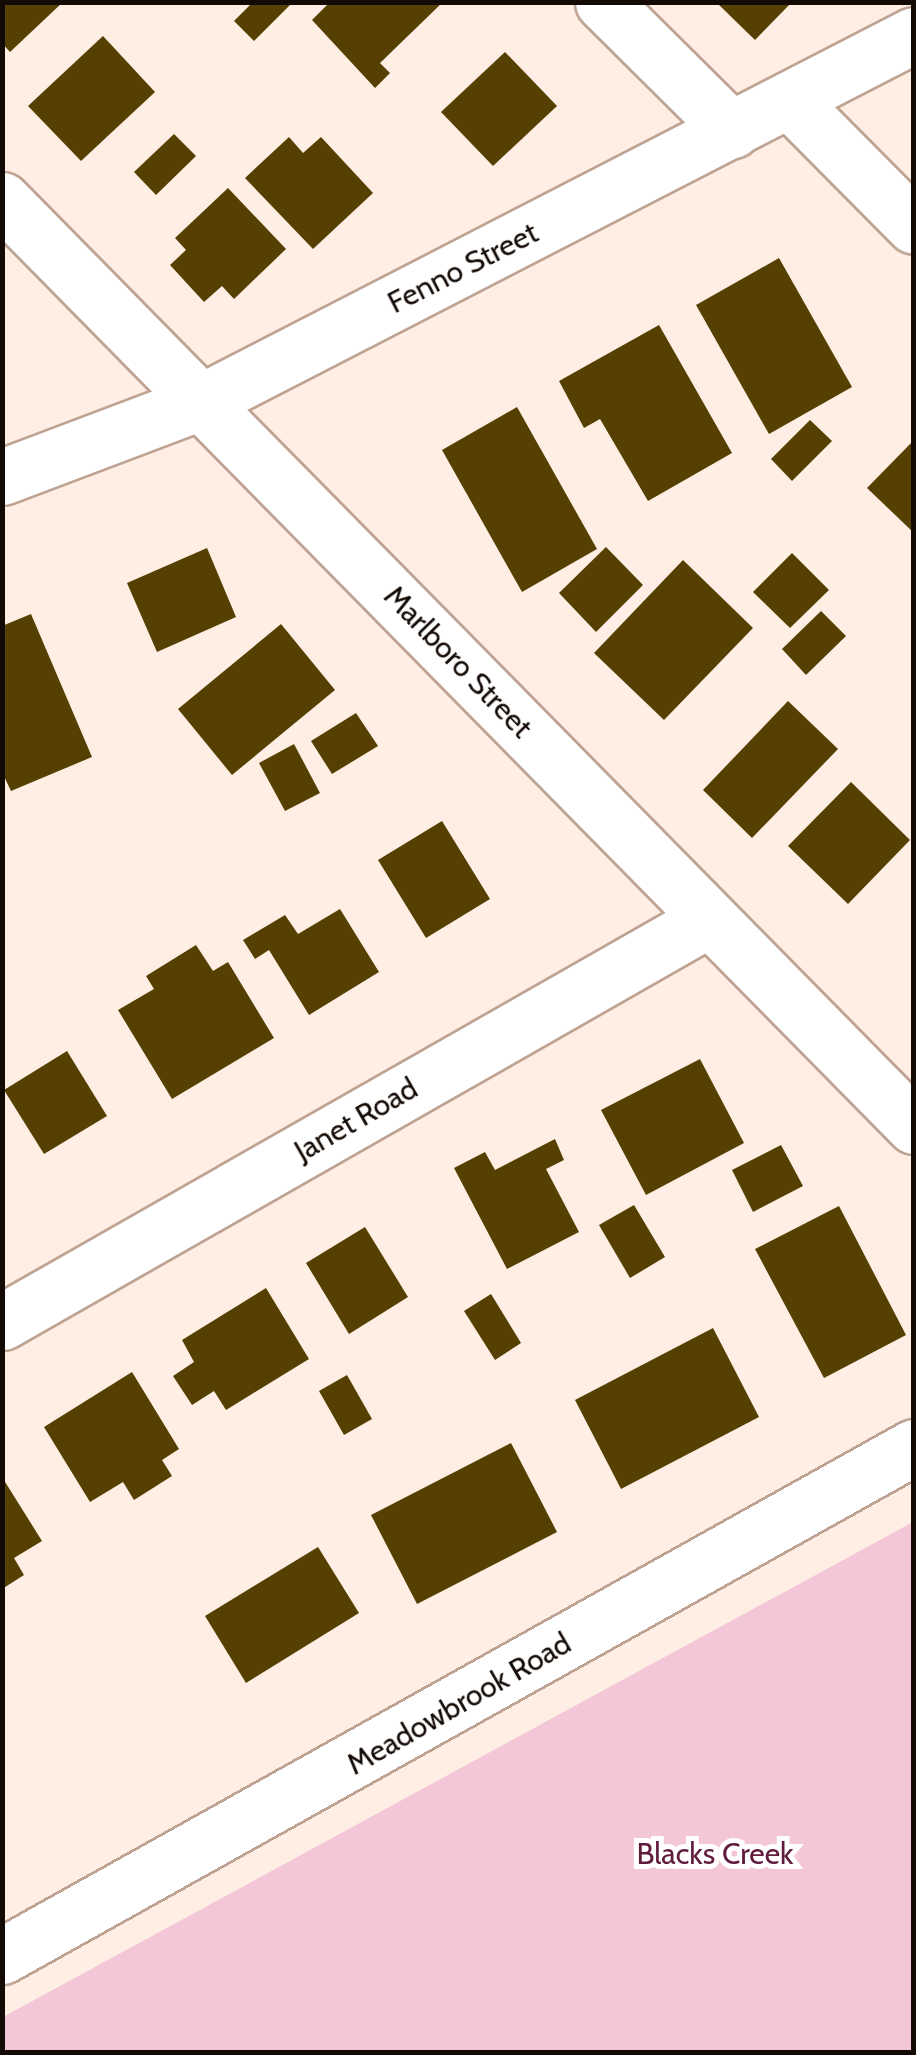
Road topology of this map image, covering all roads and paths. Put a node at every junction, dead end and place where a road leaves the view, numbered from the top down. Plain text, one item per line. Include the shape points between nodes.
1 (603, 2) edge
2 (914, 34) edge
3 (790, 100) junction
4 (732, 130) junction
5 (2, 200) edge
6 (914, 226) edge
7 (203, 402) junction
8 (2, 477) edge
9 (709, 919) junction
10 (914, 1126) edge
11 (2, 1322) edge
12 (914, 1447) edge
13 (2, 1956) edge

1 - 4 street
2 - 3 street, Fenno Street
3 - 4 street, Fenno Street
3 - 6 street
4 - 7 street, Fenno Street
5 - 7 street, Marlboro Street
7 - 8 street, Fenno Street
7 - 9 street, Marlboro Street
9 - 10 street, Marlboro Street
9 - 11 street, Janet Road
12 - 13 street, Meadowbrook Road

